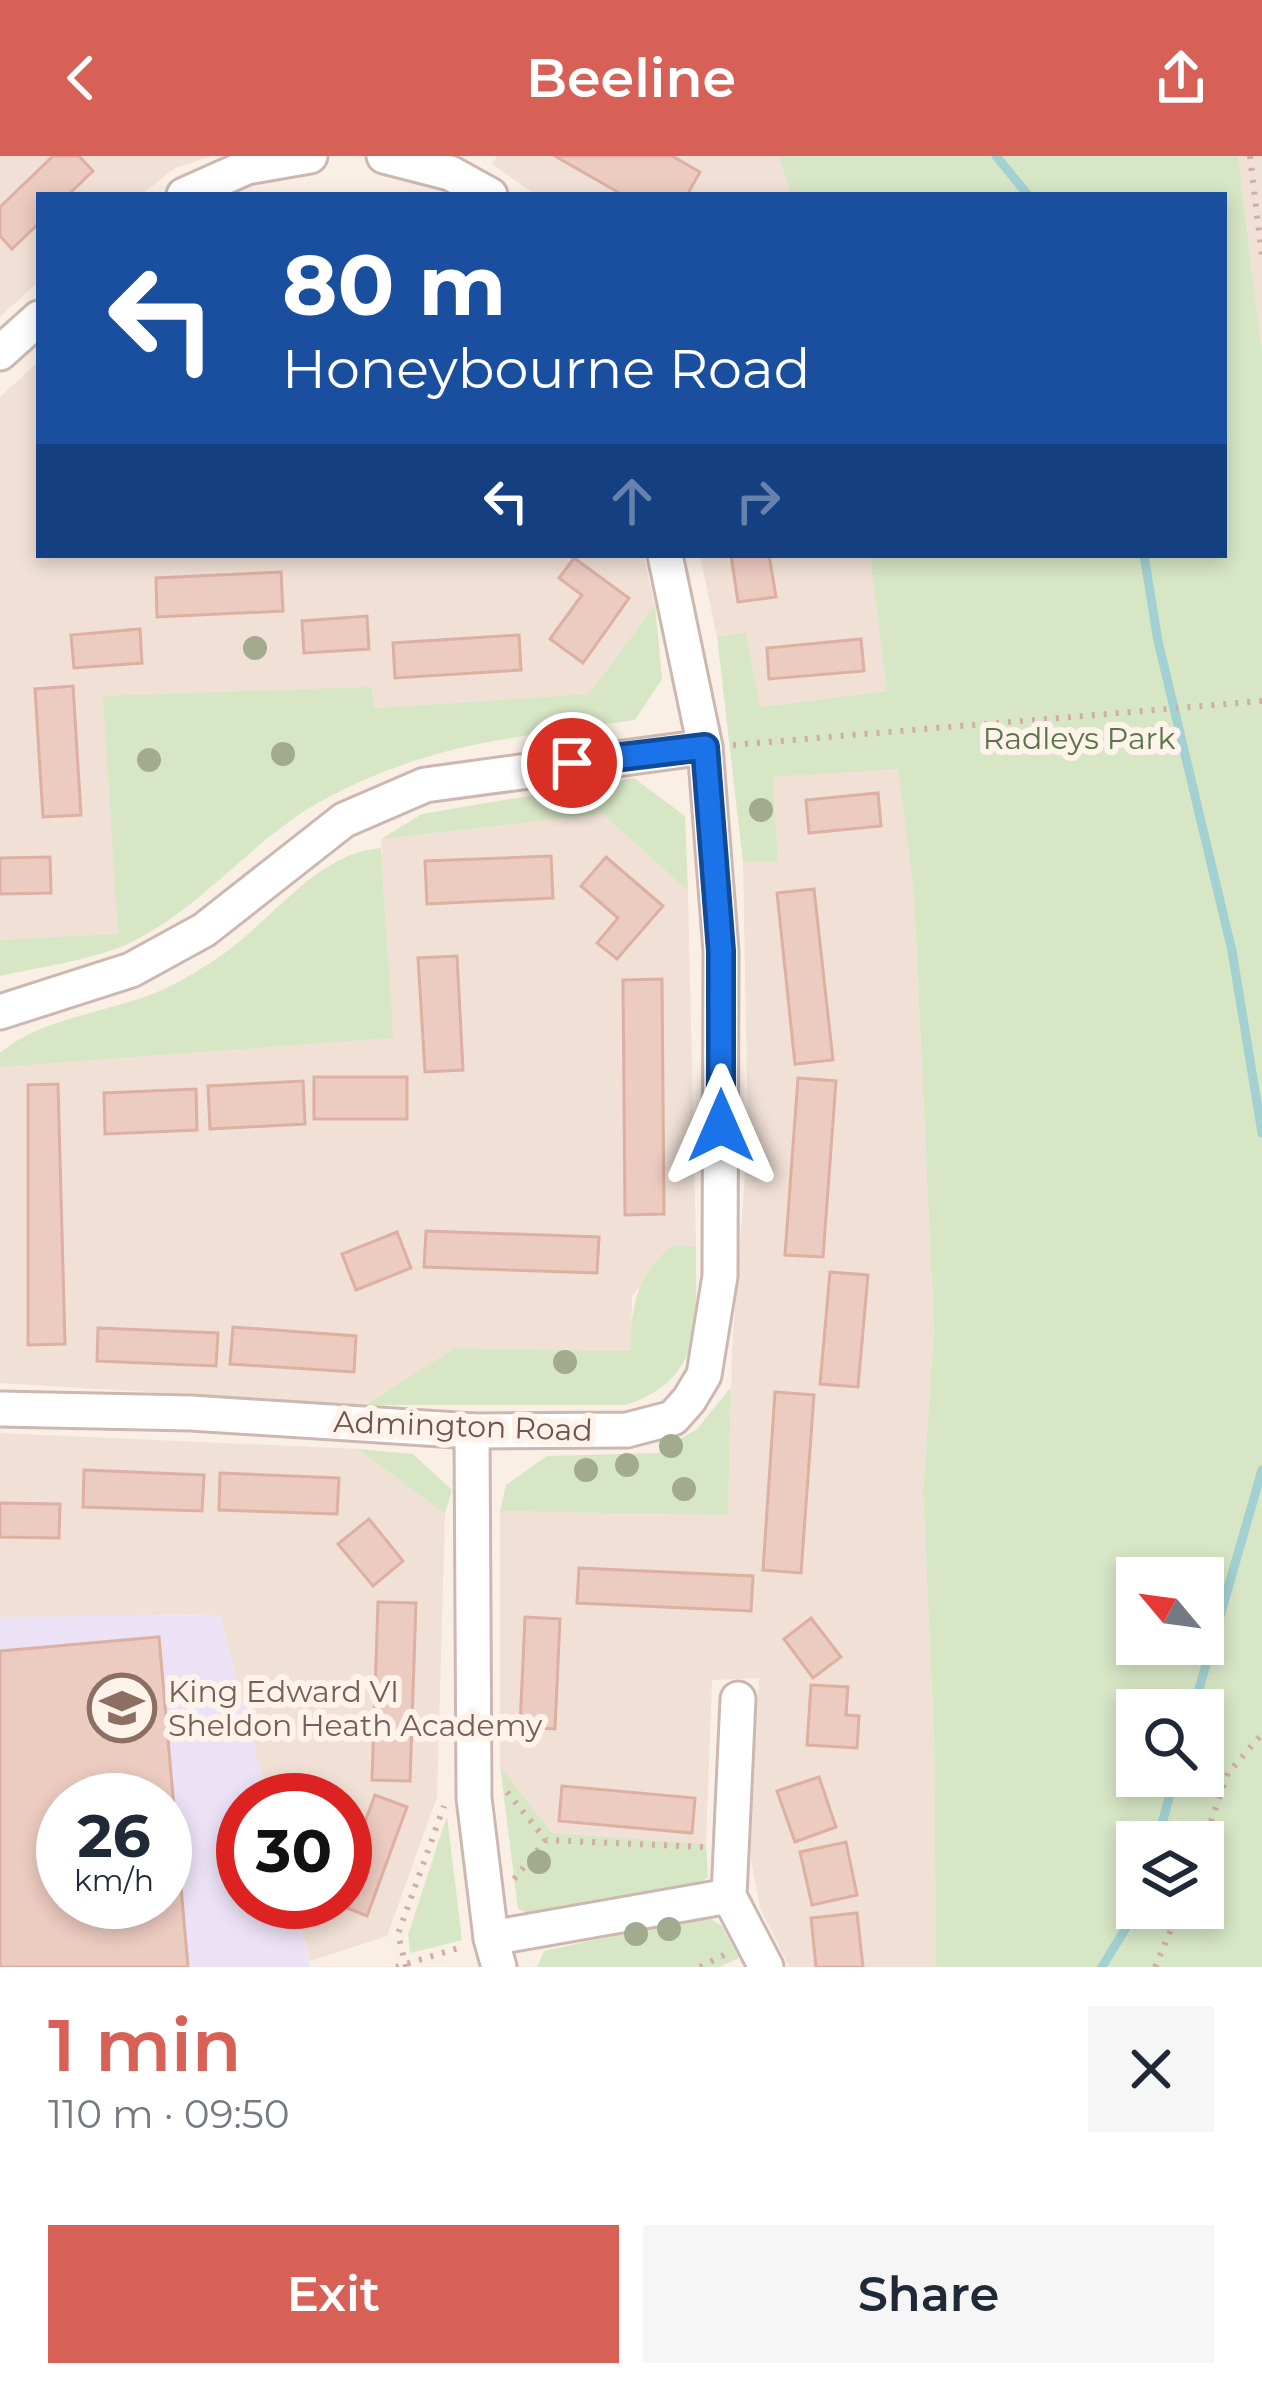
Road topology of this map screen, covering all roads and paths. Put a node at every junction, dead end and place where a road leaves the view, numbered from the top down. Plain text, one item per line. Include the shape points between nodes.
1 (310, 156) edge
2 (384, 156) edge
3 (1250, 156) edge
4 (298, 157) edge
5 (1258, 177) edge
6 (482, 184) edge
7 (191, 192) edge
8 (1262, 257) edge
9 (36, 320) edge
10 (0, 353) edge
11 (666, 558) edge
12 (1262, 700) edge
13 (705, 747) junction
14 (0, 1012) edge
15 (0, 1409) edge
16 (472, 1431) junction
17 (738, 1700) dead end
18 (1262, 1734) edge
19 (473, 1750) junction
20 (1211, 1821) edge
21 (731, 1848) junction
22 (728, 1896) junction
23 (1171, 1929) edge
24 (495, 1953) edge
25 (403, 1966) edge
26 (766, 1967) edge
27 (1155, 1967) edge

1 - 4 street
2 - 6 street
3 - 5 path
4 - 7 street via 247,166
5 - 8 path
9 - 10 street
11 - 13 street, Admington Road
12 - 13 path
13 - 14 street via 424,784 344,820 204,930 149,960
13 - 16 street, Admington Road via 721,951 721,1118 719,1276 704,1375 673,1418 627,1430
15 - 16 street, Admington Road
16 - 19 street
17 - 21 street
18 - 20 path via 1228,1773
19 - 21 path via 546,1840
19 - 24 street
19 - 25 path via 398,1934
21 - 22 street
22 - 24 street
22 - 26 street
23 - 27 path
24 - 25 path

